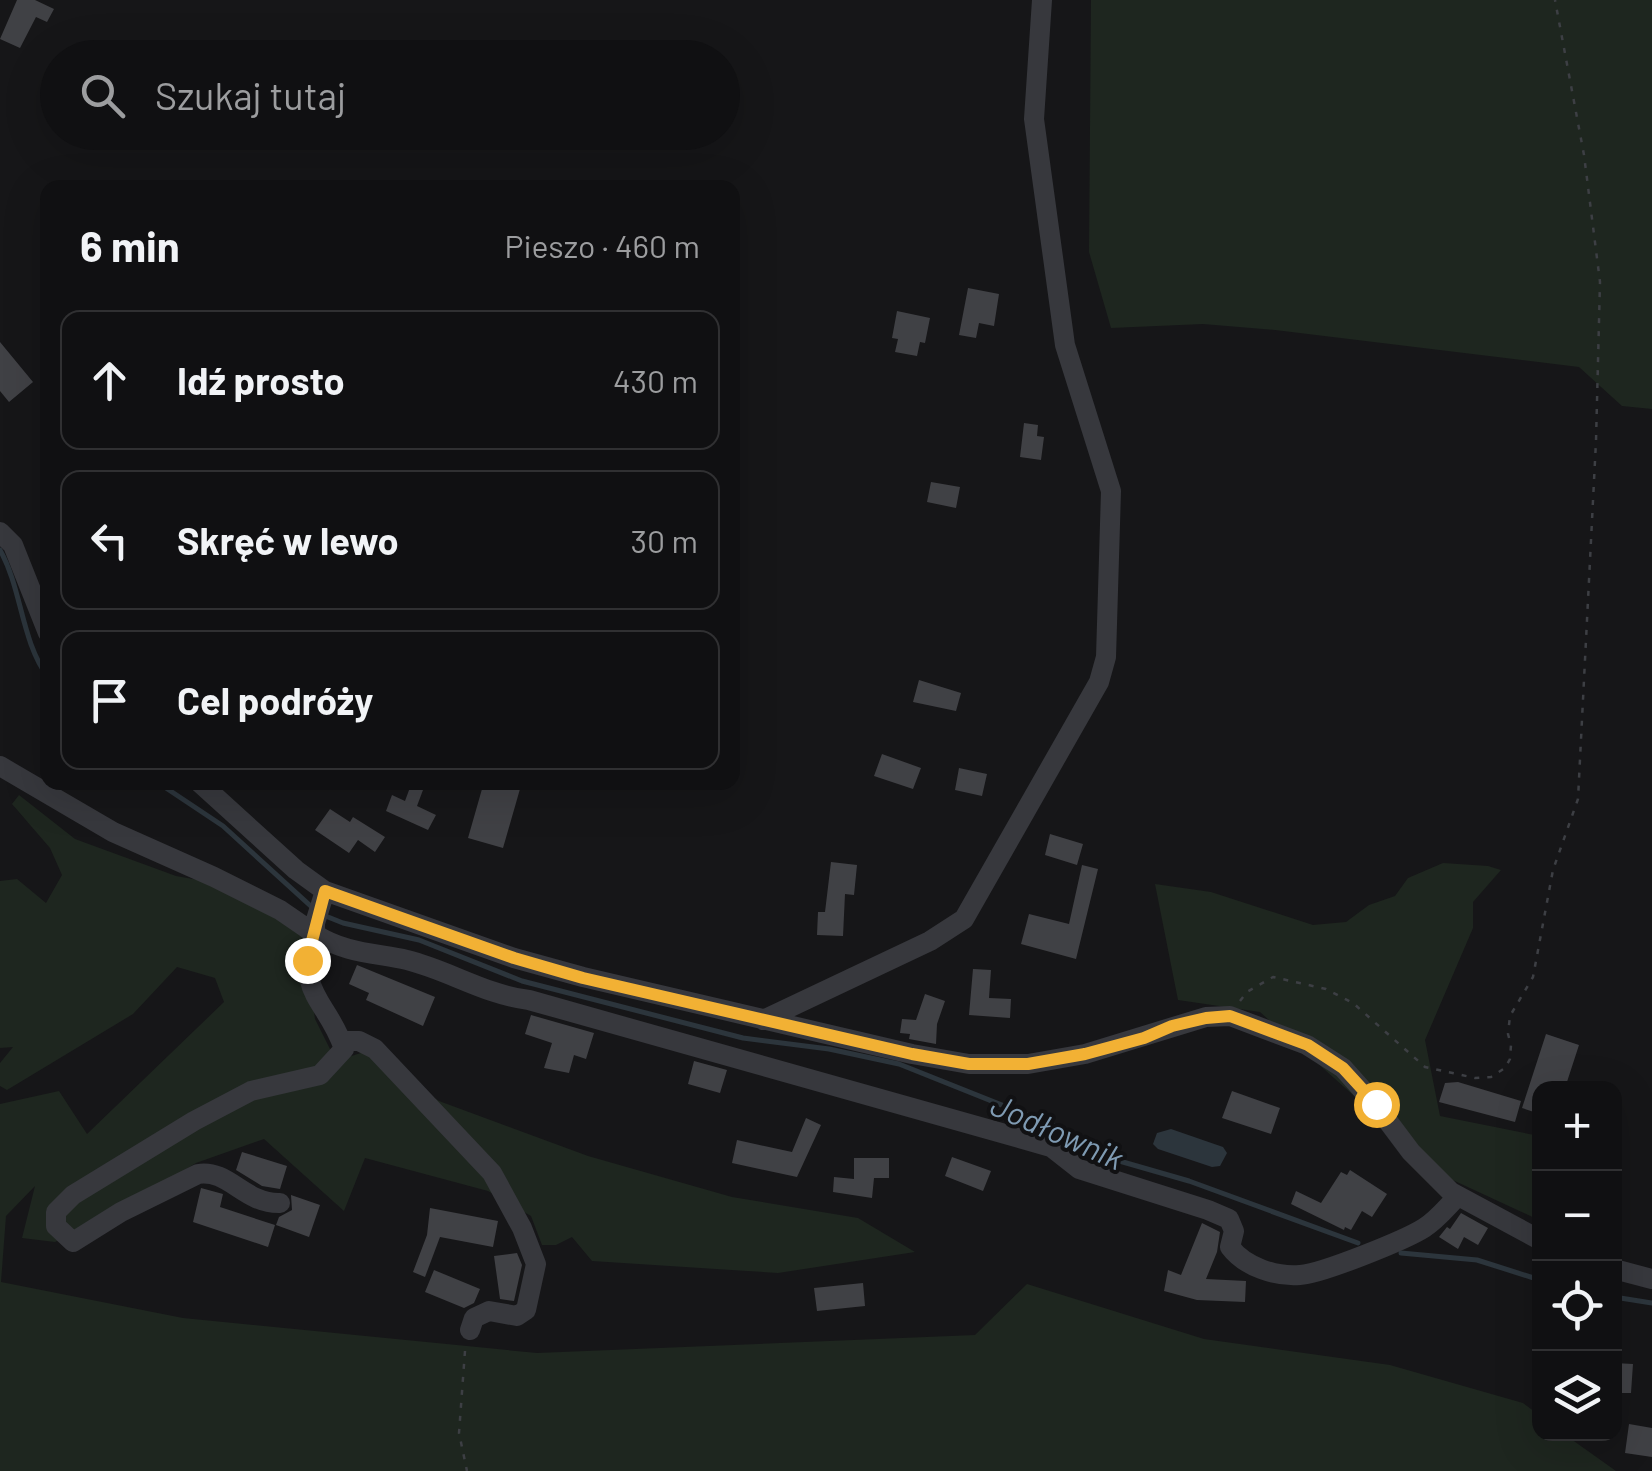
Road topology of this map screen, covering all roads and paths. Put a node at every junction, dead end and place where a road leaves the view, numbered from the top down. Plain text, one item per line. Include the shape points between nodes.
1 (1042, 0) edge
2 (1555, 0) edge
3 (0, 532) edge
4 (40, 612) edge
5 (0, 766) edge
6 (40, 790) edge
7 (41, 790) edge
8 (208, 790) edge
9 (325, 891) junction
10 (315, 934) junction
11 (1230, 1016) junction
12 (763, 1020) junction
13 (342, 1042) junction
14 (1458, 1196) junction
15 (280, 1203) dead end
16 (1532, 1236) edge
17 (1622, 1271) edge
18 (1652, 1279) edge
19 (470, 1330) joint
20 (467, 1471) edge

1 - 12 street via 1034,119 1062,326 1111,490 1106,656 1099,682 964,918 930,941
2 - 11 path via 1600,282 1596,441 1578,799 1553,870 1532,977 1510,1016 1510,1059 1492,1077 1425,1067 1353,1003 1273,977 1248,992
3 - 4 street via 13,544
5 - 6 street
7 - 10 street
8 - 9 street
9 - 10 street
9 - 12 street via 514,958
10 - 13 street via 307,960 311,990
10 - 14 street via 510,998 1052,1147 1080,1170 1229,1220 1235,1253 1284,1274 1304,1276 1400,1241
11 - 12 street via 1085,1054 1008,1064 912,1054
11 - 14 street via 1308,1045 1343,1068 1411,1152
13 - 15 street via 341,1056 320,1075 252,1091 105,1174 56,1212 56,1226 72,1242 210,1172 251,1198
13 - 19 street via 359,1041 389,1062 492,1173 522,1228 536,1264 526,1310 516,1316 489,1311 474,1318
14 - 16 street
17 - 18 street
19 - 20 path via 459,1433

